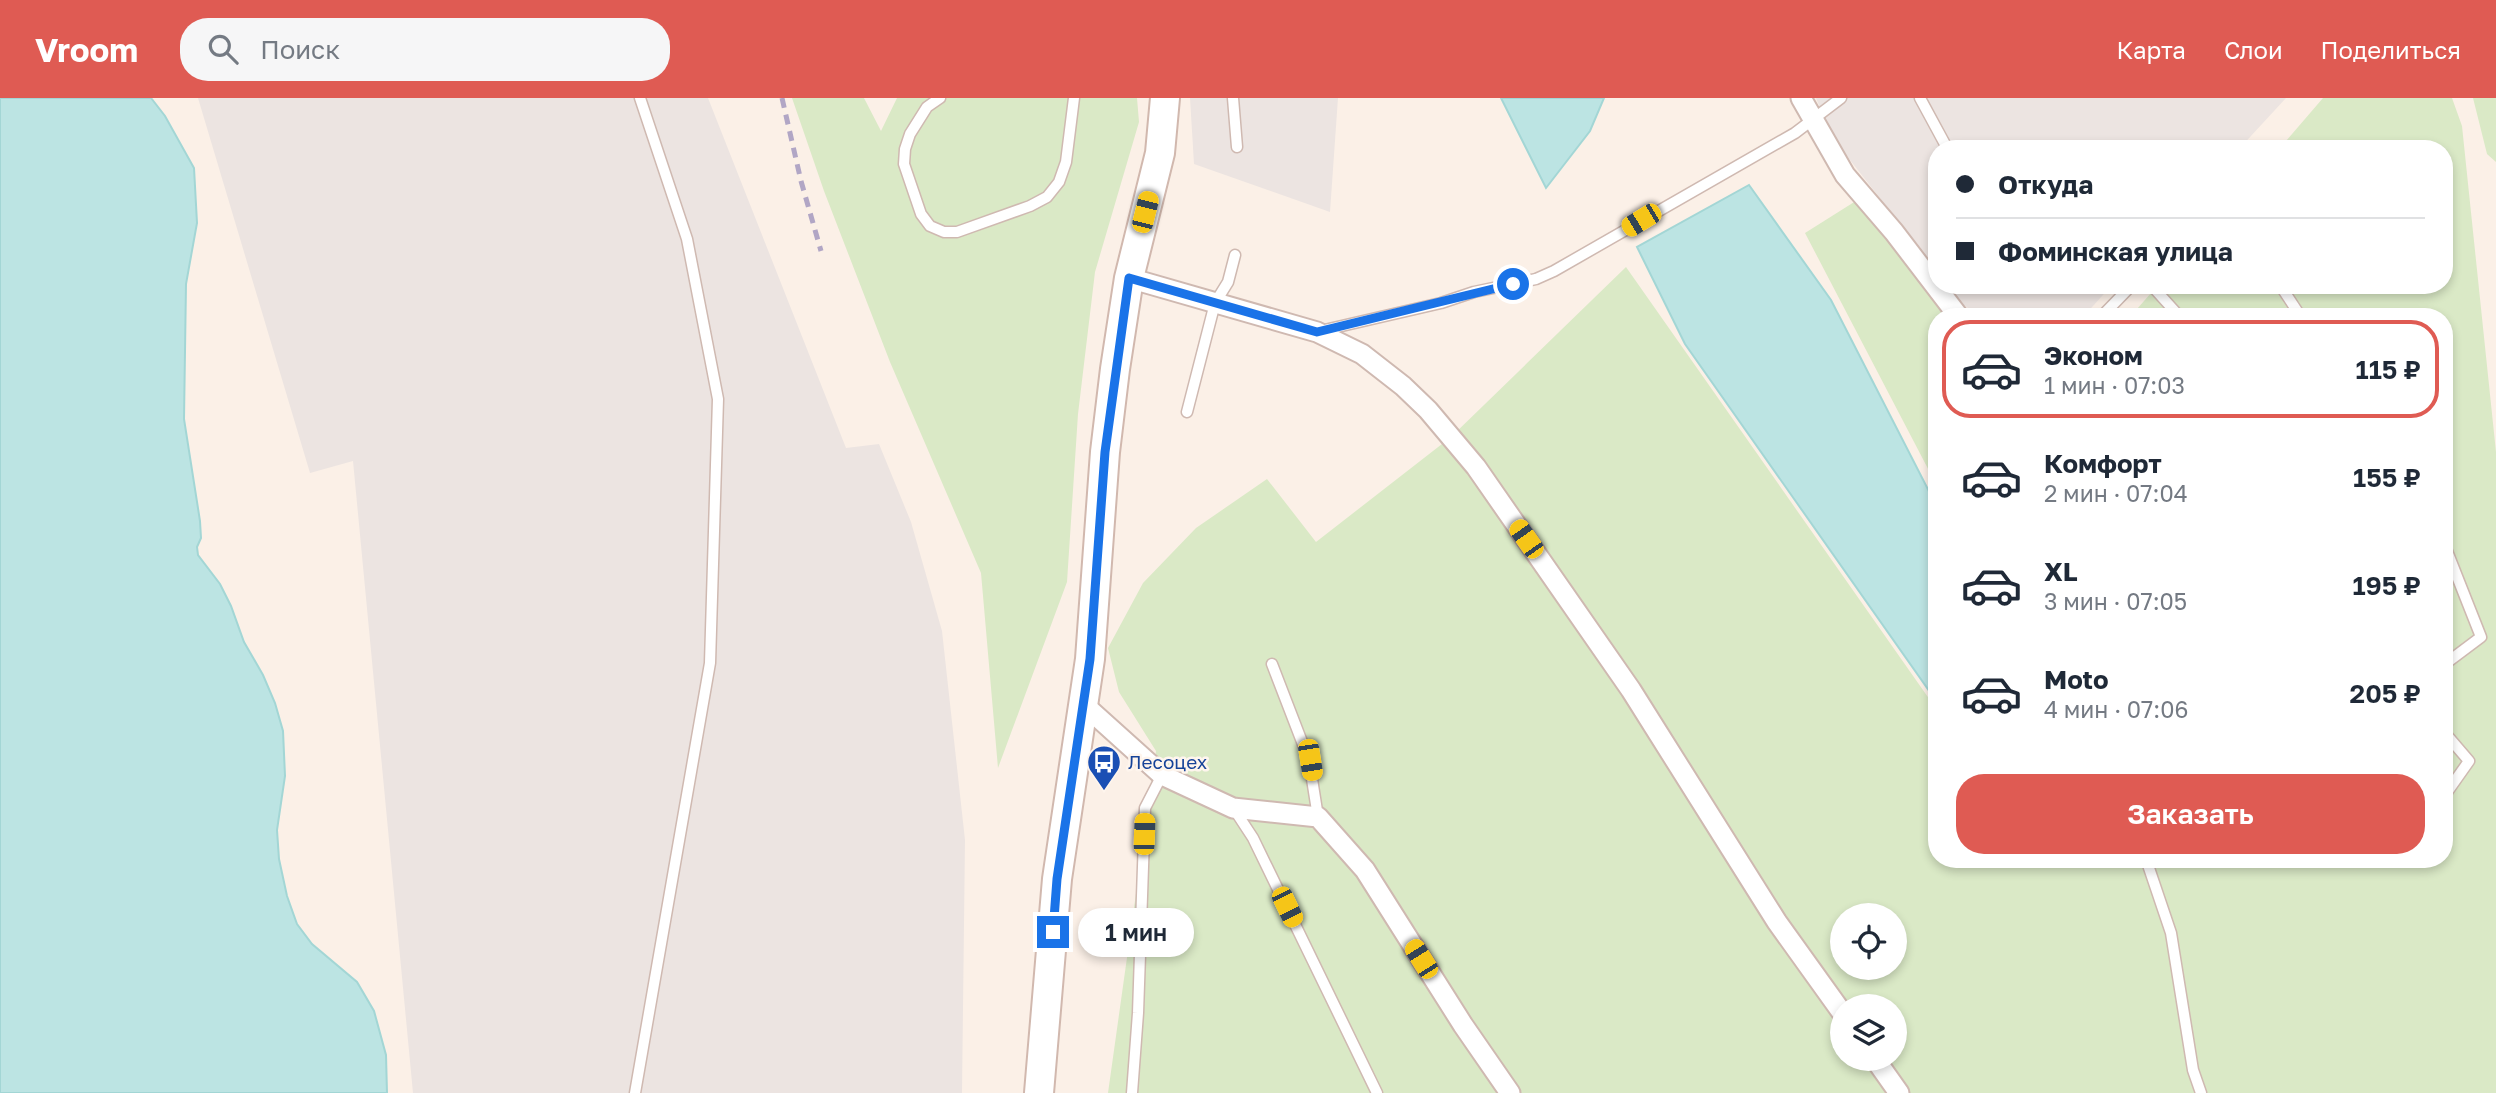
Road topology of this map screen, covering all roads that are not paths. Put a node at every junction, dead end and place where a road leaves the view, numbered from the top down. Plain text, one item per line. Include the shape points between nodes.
1 (640, 98) edge
2 (940, 98) edge
3 (1074, 98) edge
4 (1165, 98) edge
5 (1233, 98) edge
6 (1801, 98) edge
7 (1841, 98) edge
8 (1920, 98) edge
9 (1813, 121) junction
10 (1943, 140) edge
11 (1237, 147) dead end
12 (1235, 255) dead end
13 (1928, 276) edge
14 (1129, 278) junction
15 (1941, 294) edge
16 (2123, 294) edge
17 (2159, 294) edge
18 (1214, 303) junction
19 (1952, 308) edge
20 (2110, 308) edge
21 (2172, 308) edge
22 (1317, 332) junction
23 (1187, 412) dead end
24 (2453, 566) edge
25 (2453, 658) edge
26 (1272, 664) dead end
27 (1083, 703) junction
28 (2453, 742) edge
29 (1162, 775) junction
30 (2453, 784) edge
31 (1233, 808) junction
32 (1318, 817) junction
33 (2149, 868) edge
34 (1830, 996) edge
35 (1883, 1071) edge
36 (635, 1093) edge
37 (1039, 1093) edge
38 (1132, 1093) edge
39 (1377, 1093) edge
40 (1510, 1093) edge
41 (1899, 1093) edge
42 (2201, 1093) edge

1 - 36 lane via 687,239 718,399 710,663
2 - 3 lane via 927,107 910,134 904,164 921,214 930,226 957,232 1047,197 1066,162
4 - 14 street via 1160,153
5 - 11 lane
6 - 9 street
7 - 9 lane
8 - 10 lane
9 - 13 street via 1845,176
9 - 22 lane via 1536,279
12 - 18 lane via 1228,282
14 - 18 street
14 - 27 street via 1105,452
15 - 19 street
16 - 20 lane
17 - 21 lane
18 - 22 street
18 - 23 lane
22 - 34 street via 1376,364 1428,410 1465,452 1631,690 1777,922
24 - 25 lane via 2481,637
26 - 32 lane via 1310,760
27 - 29 street
27 - 37 street via 1057,879
28 - 30 lane via 2469,761
29 - 31 street
29 - 38 lane via 1145,808
31 - 32 street
31 - 39 lane via 1253,838
32 - 40 street via 1364,870
33 - 42 lane via 2171,933 2193,1070
35 - 41 street

